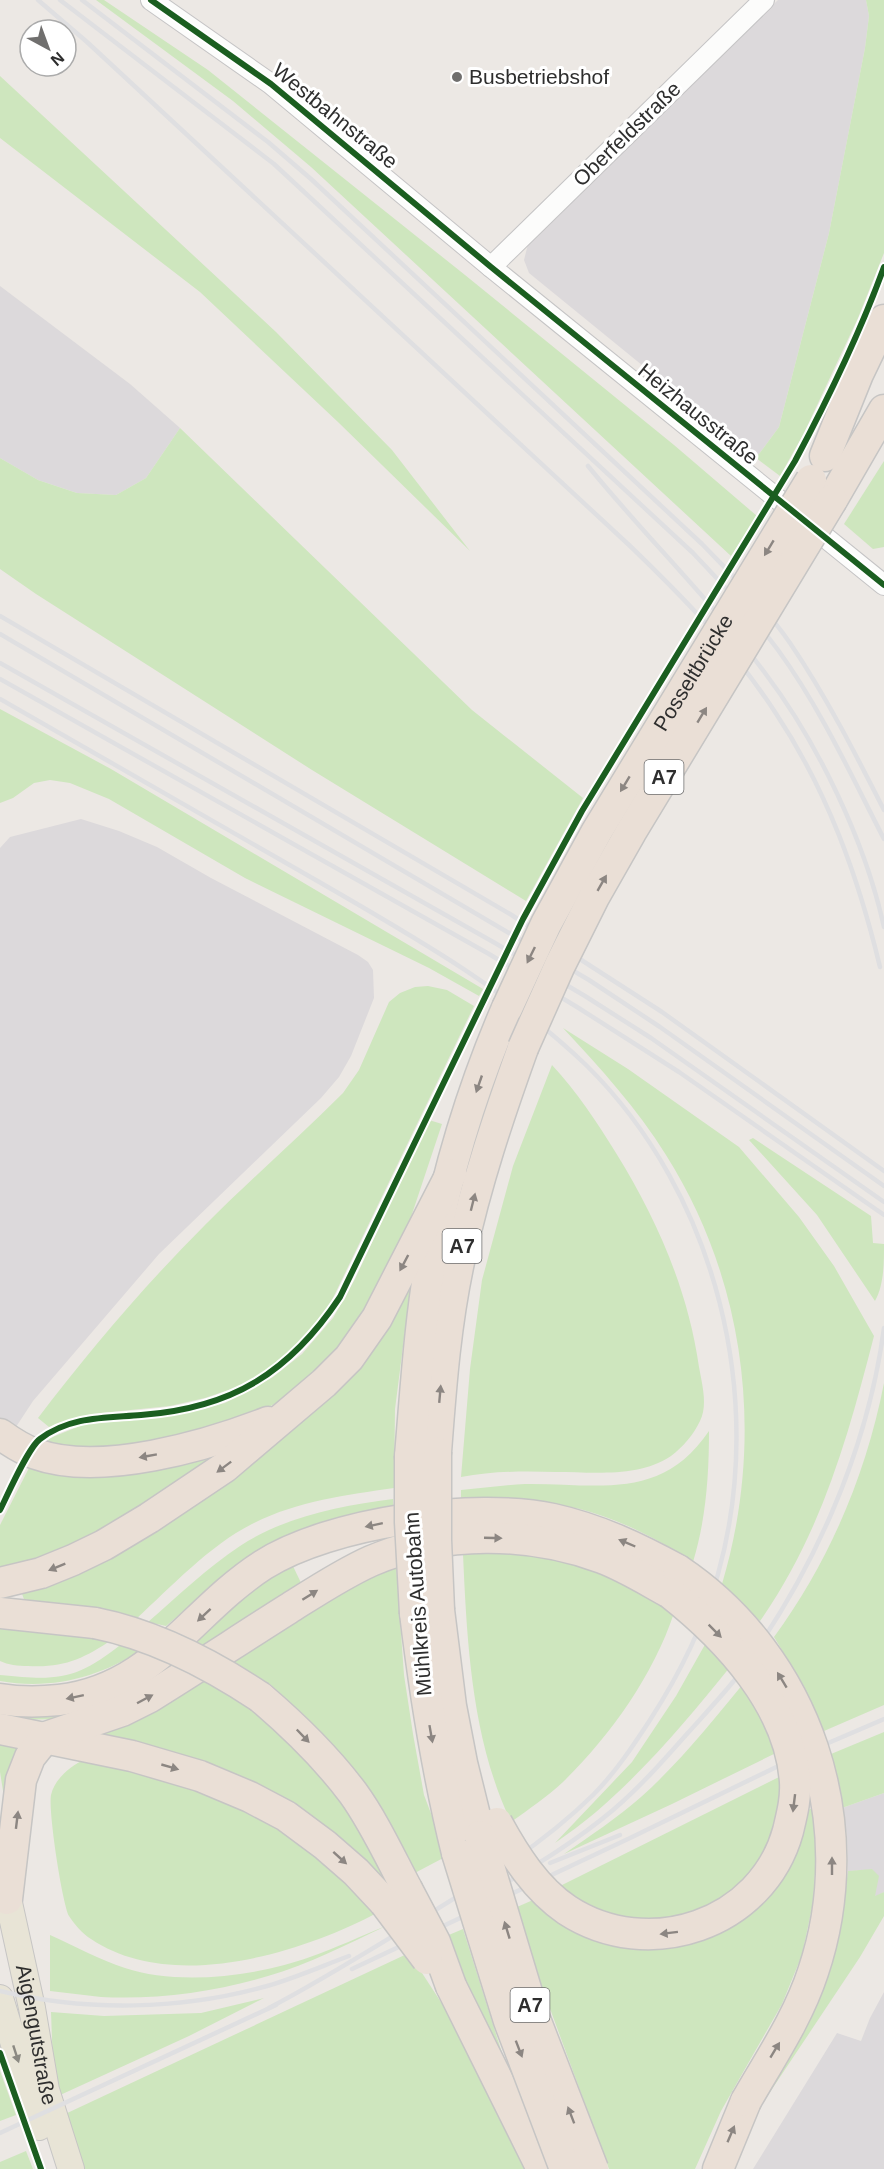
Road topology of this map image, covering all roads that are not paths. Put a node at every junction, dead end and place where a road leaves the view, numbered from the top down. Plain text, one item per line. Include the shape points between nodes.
1 (151, 0) edge
2 (764, 0) edge
3 (491, 267) junction
4 (884, 320) edge
5 (884, 356) edge
6 (884, 410) edge
7 (884, 445) edge
8 (818, 468) junction
9 (836, 503) junction
10 (880, 576) edge
11 (498, 1029) joint
12 (523, 1048) joint
13 (451, 1174) junction
14 (284, 1416) junction
15 (4, 1437) edge
16 (423, 1454) junction
17 (4, 1582) edge
18 (674, 1582) junction
19 (436, 1610) junction
20 (9, 1613) edge
21 (0, 1699) edge
22 (0, 1729) edge
23 (46, 1737) junction
24 (478, 1837) junction
25 (0, 1863) edge
26 (396, 1896) junction
27 (7, 1899) junction
28 (0, 1998) edge
29 (53, 2169) edge
30 (71, 2169) edge
31 (542, 2169) edge
32 (566, 2169) edge
33 (593, 2169) edge
34 (717, 2169) edge

1 - 3 street, Westbahnstraße via 271,84
2 - 3 street, Oberfeldstraße
3 - 10 street, Heizhausstraße
4 - 8 highway
5 - 8 highway, A7
6 - 9 highway
7 - 9 highway
8 -> 11 highway, Posseltbrücke / A7, bridge via 597,831 546,924
12 -> 9 highway, Posseltbrücke / A7, bridge via 560,965 631,832 805,546
11 -> 13 highway, Mühlkreis Autobahn / A7
16 -> 12 highway, Mühlkreis Autobahn / A7 via 460,1254 493,1131
13 -> 14 highway via 376,1318 349,1358
13 - 16 highway, Mühlkreis Autobahn / A7 via 434,1247 418,1352
14 -> 15 highway via 209,1443 137,1458 57,1460 37,1455
14 -> 17 highway via 216,1473 113,1540 41,1573
16 - 19 highway, Mühlkreis Autobahn / A7, bridge via 436,1540
16 - 19 highway, Mühlkreis Autobahn / A7, bridge via 410,1522
18 -> 21 highway via 640,1549 598,1532 534,1516 490,1513 409,1519 308,1544 263,1565 156,1659 109,1688 75,1698
23 -> 18 highway via 122,1711 340,1577 371,1561 422,1544 484,1537 558,1545
18 -> 24 highway, bridge via 738,1656 760,1688 787,1744 795,1780 793,1811 785,1840 761,1883 731,1910 695,1928 651,1935 621,1932 593,1924 567,1910 521,1863
34 -> 18 highway, bridge via 746,2101 813,1972 829,1901 831,1840 823,1781 811,1741 781,1677 735,1618 707,1592
19 - 24 highway via 464,1688 484,1789
19 -> 24 highway, Mühlkreis Autobahn / A7 via 426,1705 441,1790
20 -> 26 highway, bridge via 94,1623 138,1634 232,1678 260,1696 316,1749 353,1794
22 - 23 highway
23 -> 26 highway via 154,1762 250,1797 286,1816 356,1872
27 -> 23 highway via 21,1780 30,1756
24 -> 32 highway, Mühlkreis Autobahn / A7, bridge via 508,2021
33 -> 24 highway, Mühlkreis Autobahn / A7, bridge via 535,2019
25 - 27 main road, Aigengutstraße
26 - 31 highway, bridge via 435,1942 451,1986
27 - 30 main road, Aigengutstraße via 46,2090
28 -> 29 main road, Aigengutstraße

